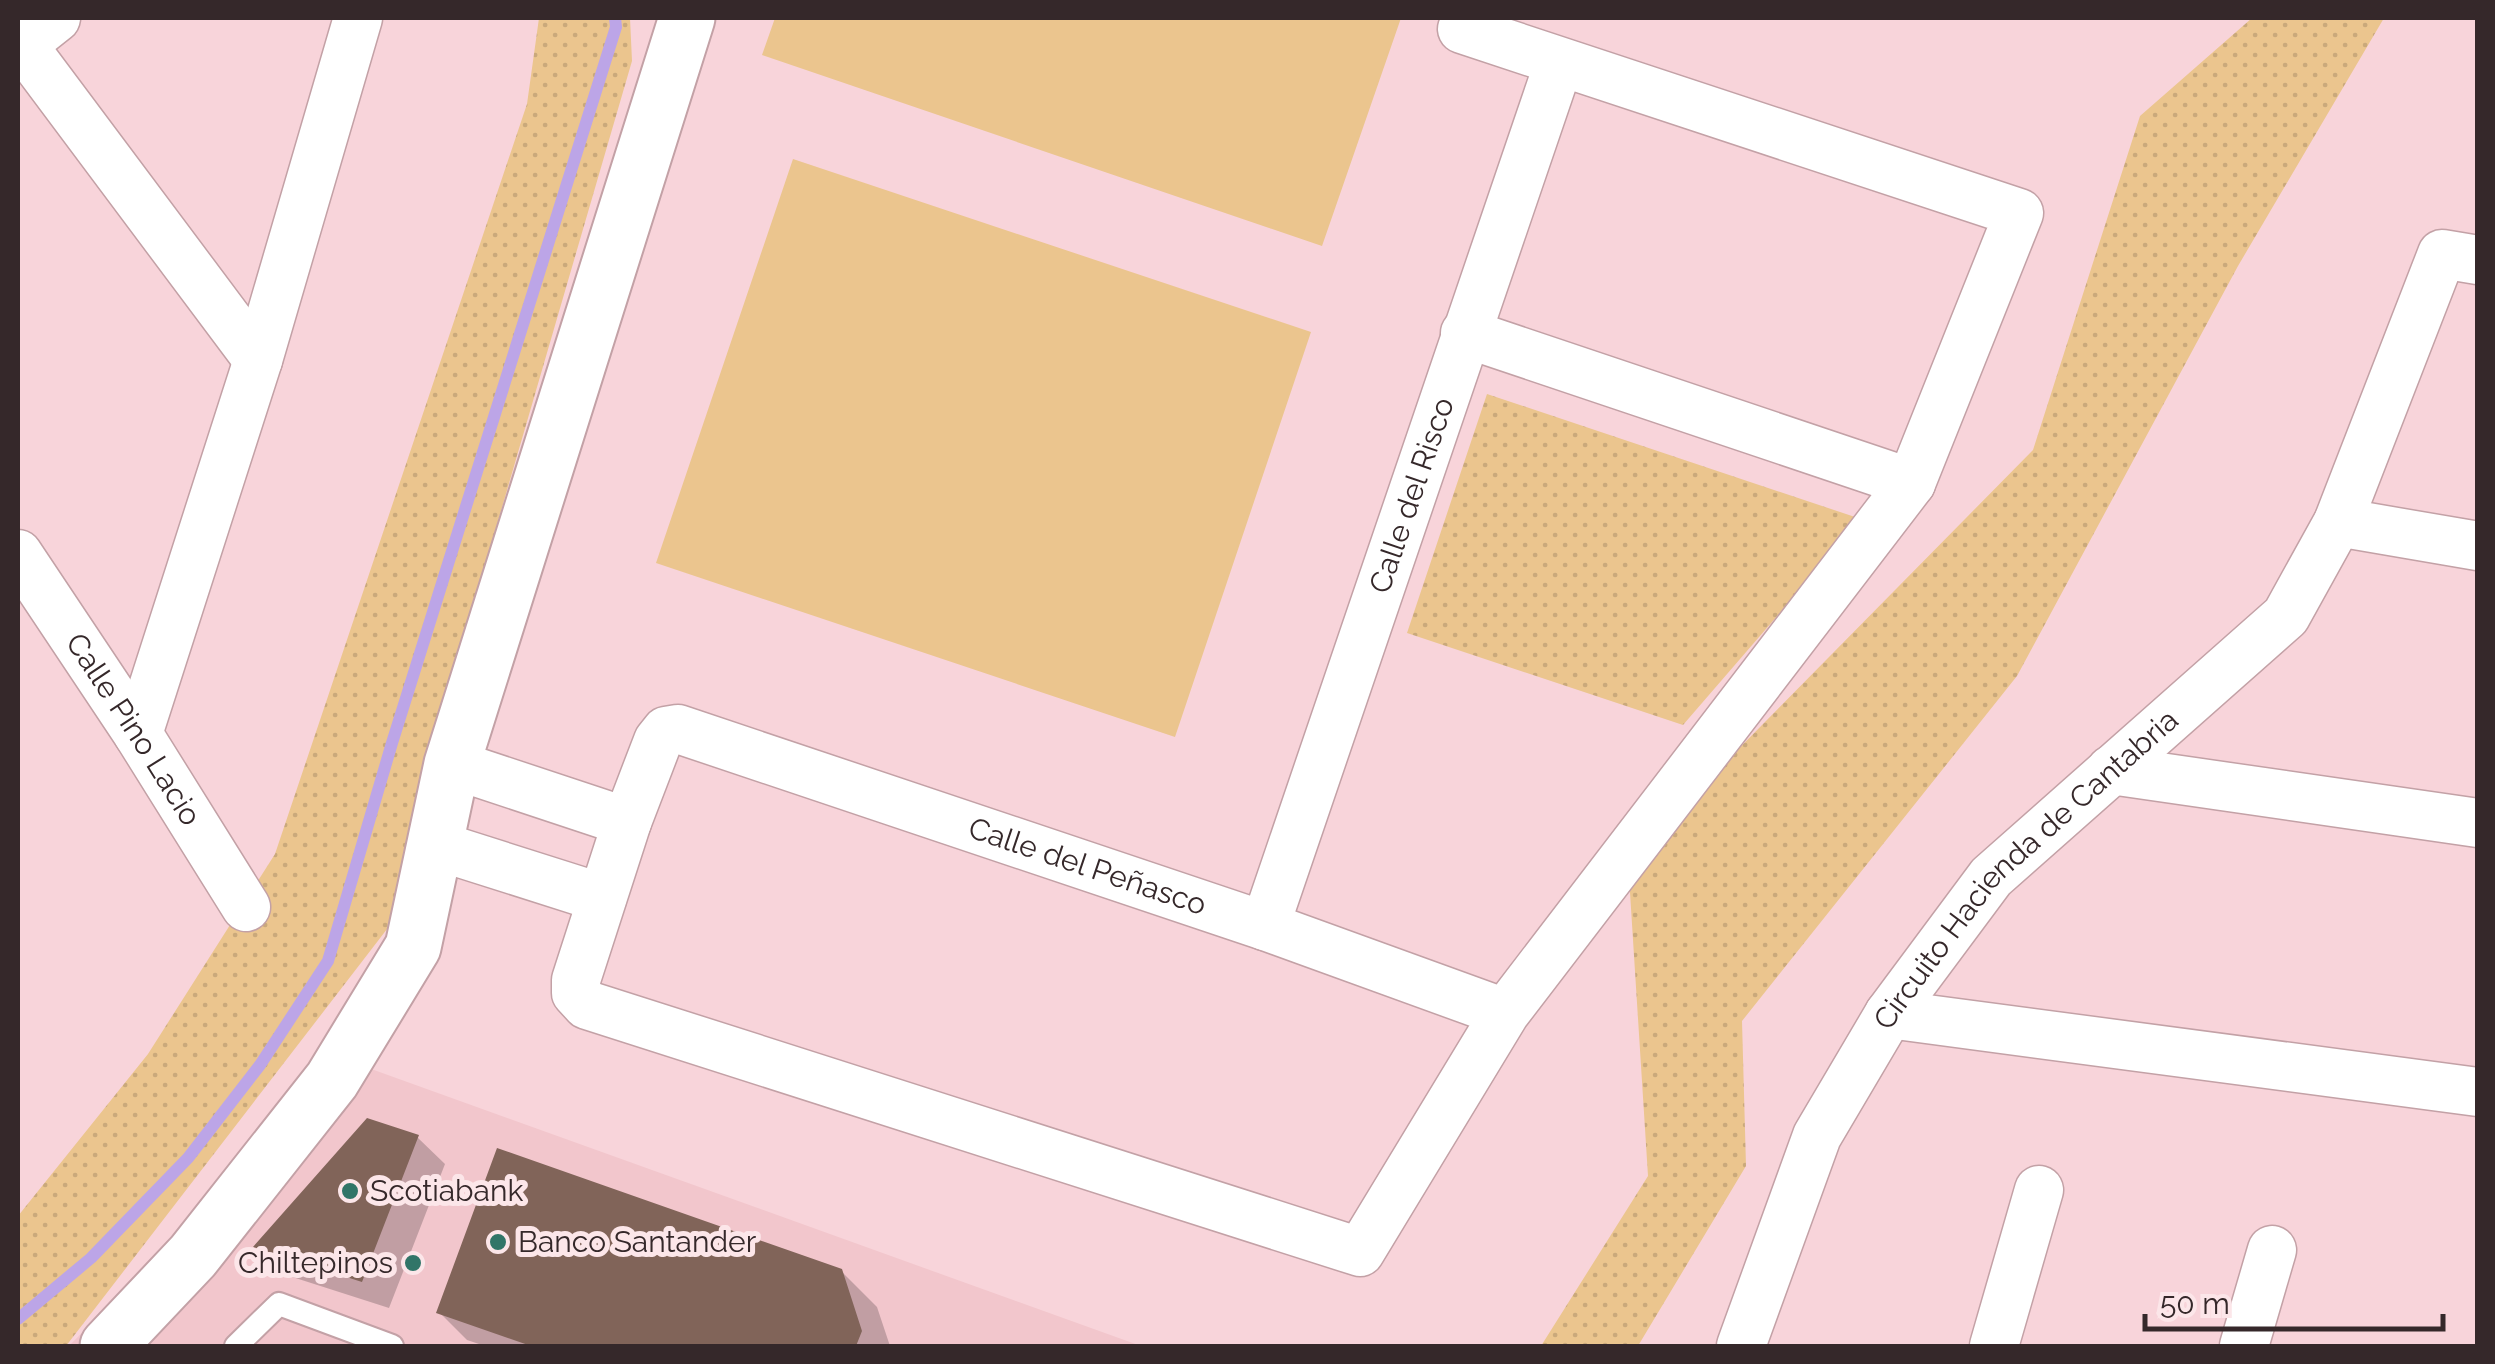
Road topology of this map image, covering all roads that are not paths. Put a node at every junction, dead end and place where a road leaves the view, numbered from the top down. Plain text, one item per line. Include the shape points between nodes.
1 (358, 18) edge
2 (687, 18) edge
3 (1462, 29) dead end
4 (32, 34) edge
5 (1559, 63) junction
6 (2478, 260) edge
7 (1465, 333) junction
8 (258, 360) junction
9 (1911, 483) junction
10 (2338, 522) junction
11 (2478, 546) edge
12 (18, 554) edge
13 (138, 734) junction
14 (452, 764) junction
15 (2111, 770) junction
16 (626, 822) junction
17 (2478, 823) edge
18 (436, 845) junction
19 (602, 898) junction
20 (246, 907) dead end
21 (1265, 926) junction
22 (1505, 1013) junction
23 (1889, 1014) junction
24 (2478, 1092) edge
25 (2039, 1190) dead end
26 (2272, 1250) dead end
27 (108, 1346) edge
28 (236, 1346) edge
29 (392, 1346) edge
30 (1741, 1346) edge
31 (1994, 1346) edge
32 (2244, 1346) edge

1 - 8 street
2 - 14 street
3 - 5 street
4 - 8 street
5 - 7 street, Calle del Risco
5 - 9 street via 2019,213
6 - 10 street, Circuito Hacienda de Cantabria via 2442,254
7 - 9 street
7 - 21 street, Calle del Risco
8 - 13 street
9 - 22 street
10 - 11 street
10 - 15 street, Circuito Hacienda de Cantabria via 2286,616
12 - 13 street, Calle Pino Lacio
13 - 20 street, Calle Pino Lacio
14 - 16 street
14 - 18 street
15 - 17 street
15 - 23 street, Circuito Hacienda de Cantabria via 1991,876
16 - 19 street
16 - 21 street, Calle del Peñasco via 658,741 666,730 678,729
18 - 19 street
18 - 27 street via 413,947 332,1080 193,1256
19 - 22 street via 576,980 576,993 587,1004 1360,1252
21 - 22 street, Calle del Peñasco
23 - 24 street, Circuito Hacienda de Cantabria
23 - 30 street via 1817,1136
25 - 31 street
26 - 32 street
28 - 29 lane via 280,1304

